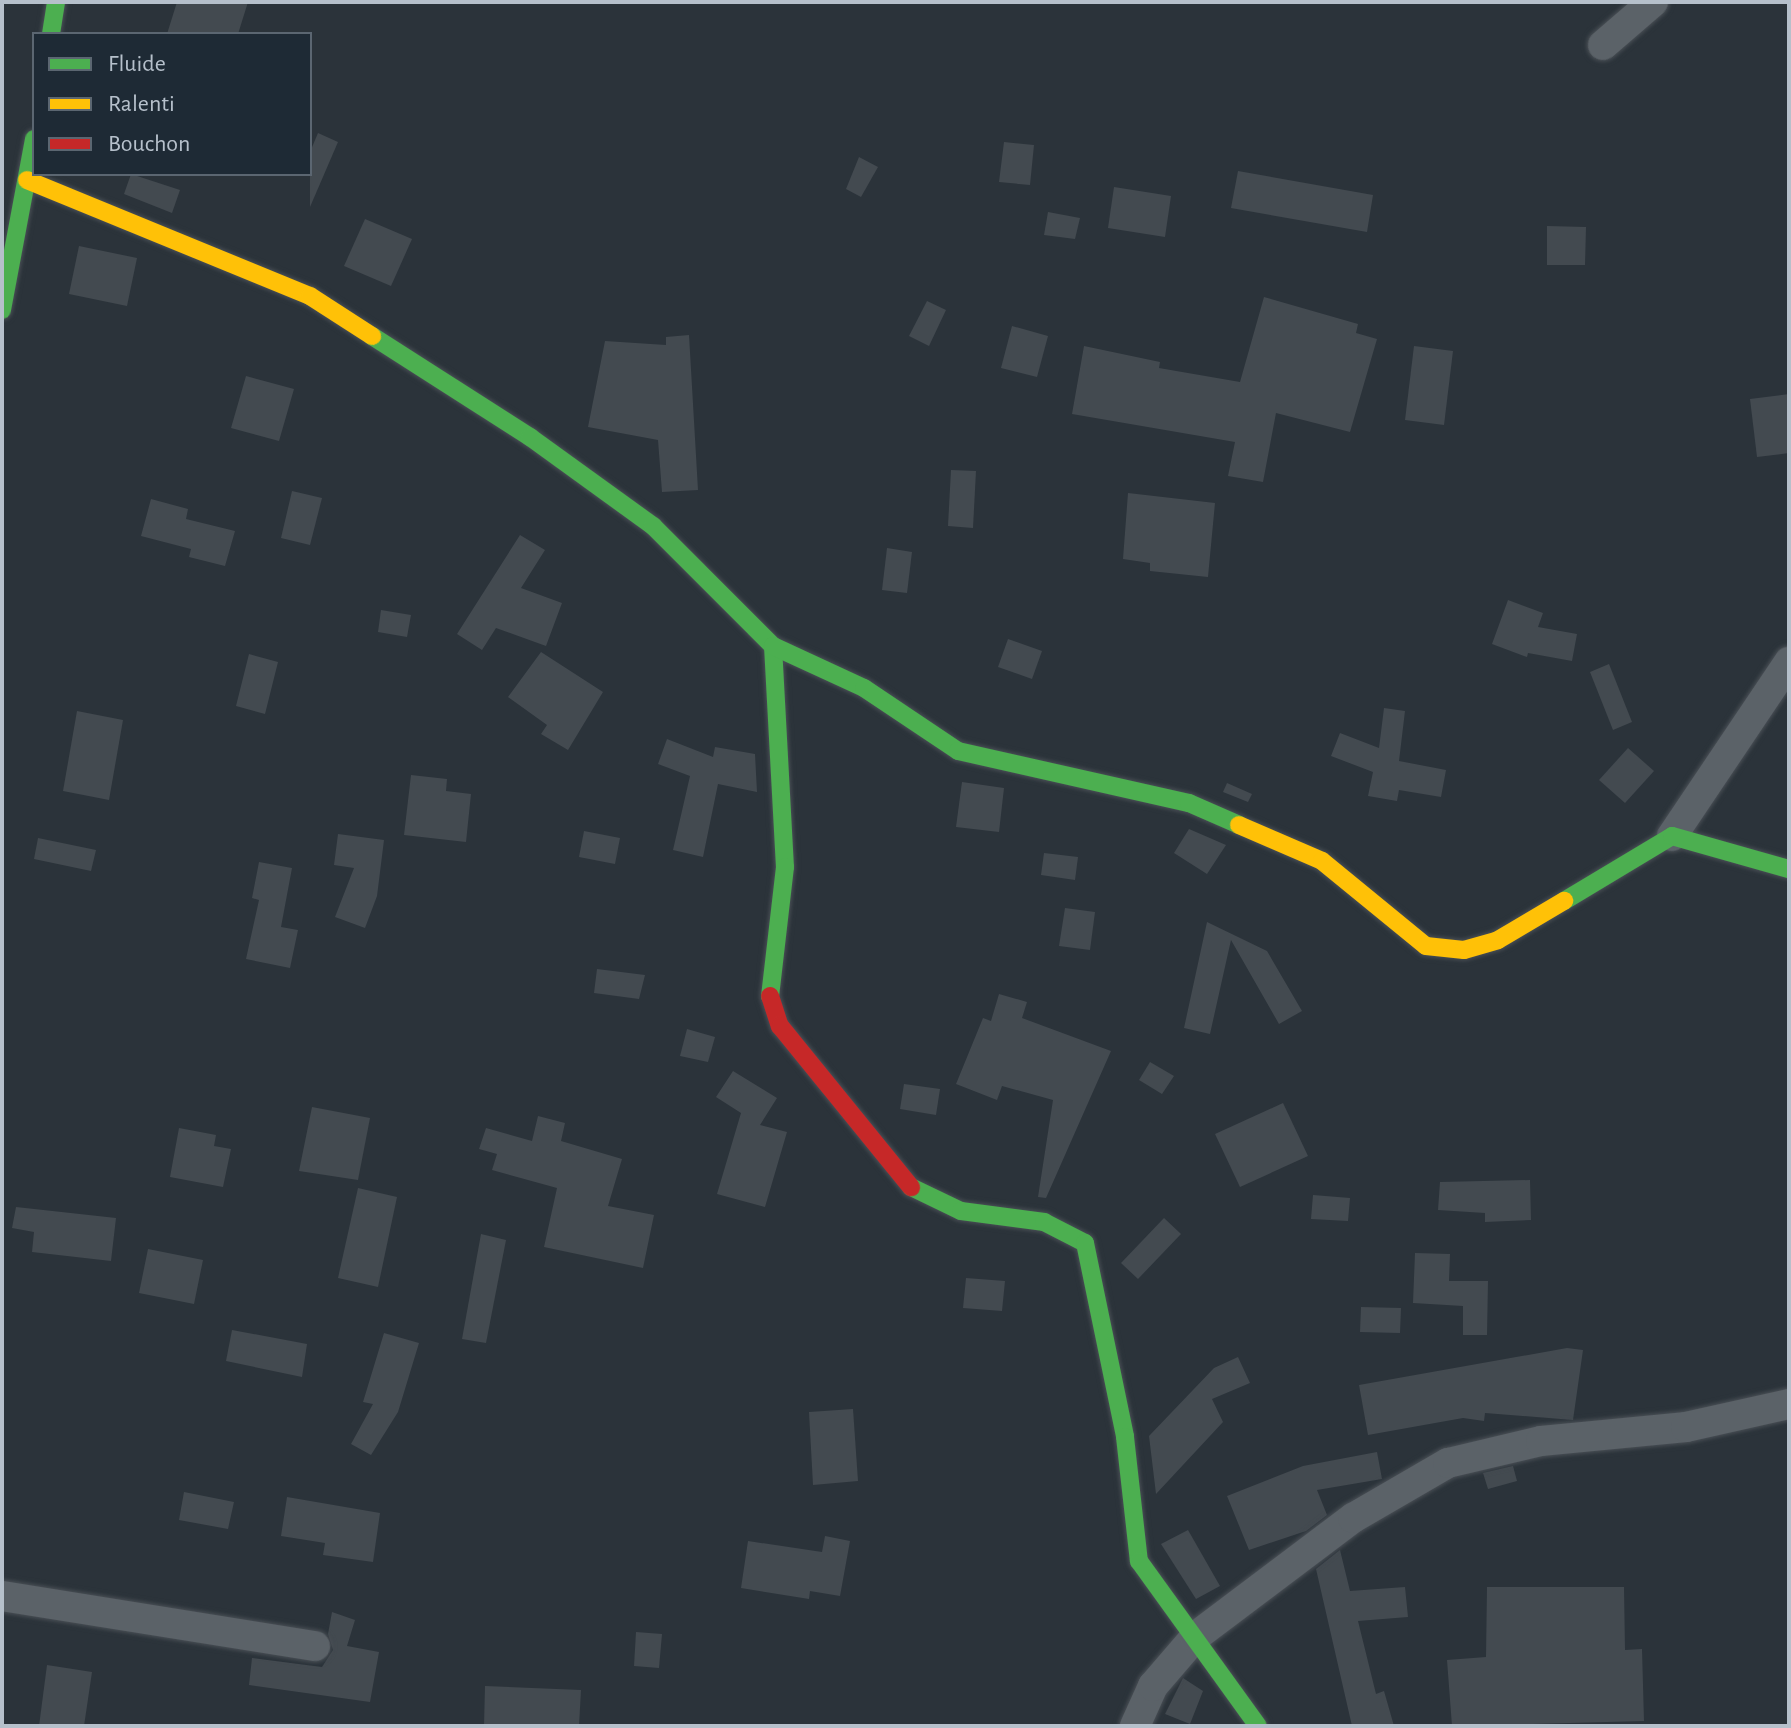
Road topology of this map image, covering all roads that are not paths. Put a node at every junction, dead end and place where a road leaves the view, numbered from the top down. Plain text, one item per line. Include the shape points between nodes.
1 (56, 2) edge
2 (1653, 2) edge
3 (51, 32) edge
4 (1603, 45) dead end
5 (32, 151) edge
6 (27, 180) junction
7 (2, 310) edge
8 (773, 646) junction
9 (1789, 662) edge
10 (1672, 836) junction
11 (1789, 869) edge
12 (1789, 1404) edge
13 (2, 1596) edge
14 (1195, 1637) junction
15 (315, 1646) dead end
16 (1135, 1726) edge
17 (1258, 1726) edge

1 - 3 street
2 - 4 street
5 - 6 street
6 - 7 street
6 - 8 street via 310,296 530,437 653,526
8 - 10 street via 864,688 958,751 1189,803 1322,861 1426,946 1464,950 1498,940
8 - 14 street via 785,867 767,987 780,1026 914,1190 961,1211 1044,1222 1085,1243 1125,1437 1139,1561
9 - 10 street
10 - 11 street
12 - 14 street via 1686,1427 1541,1441 1448,1463 1353,1518
13 - 15 street
14 - 16 street via 1153,1686
14 - 17 street

